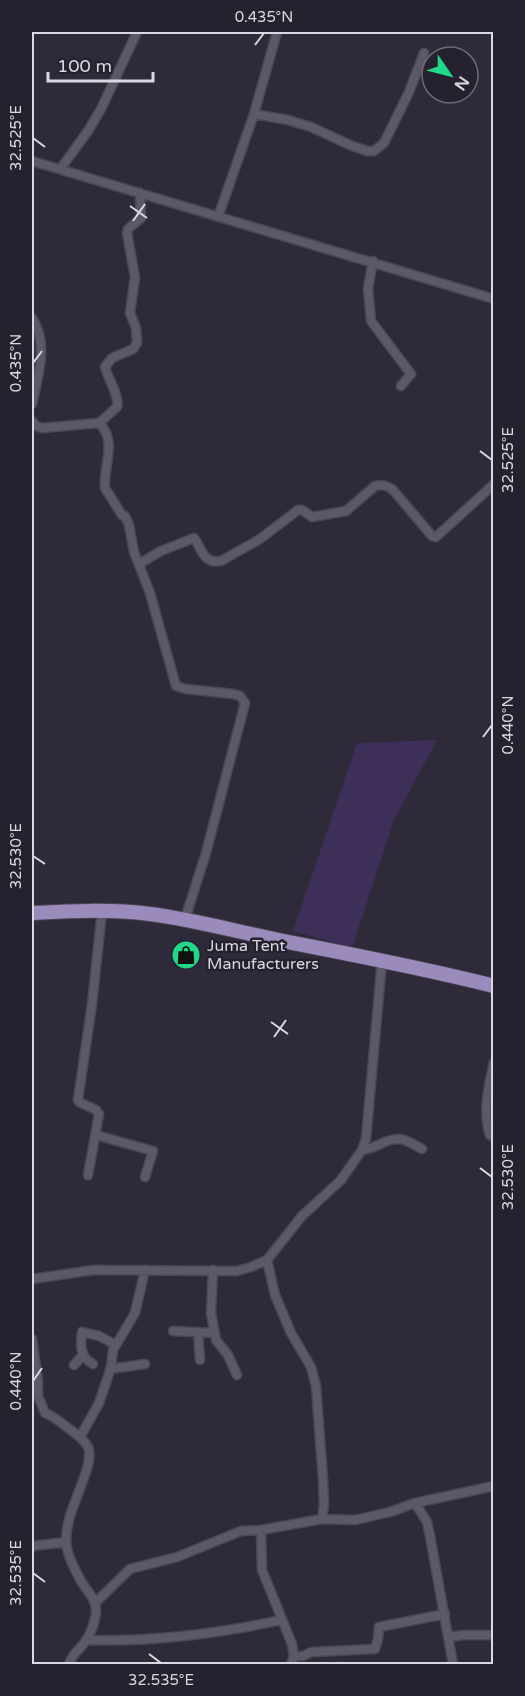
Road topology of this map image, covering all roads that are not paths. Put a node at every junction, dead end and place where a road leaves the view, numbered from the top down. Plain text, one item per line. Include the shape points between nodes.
1 (137, 32) edge
2 (277, 32) edge
3 (420, 63) edge
4 (254, 114) junction
5 (32, 161) edge
6 (61, 168) junction
7 (140, 193) junction
8 (218, 217) junction
9 (372, 261) junction
10 (494, 299) edge
11 (32, 318) edge
12 (401, 386) dead end
13 (32, 404) edge
14 (32, 421) edge
15 (99, 423) junction
16 (494, 484) edge
17 (139, 564) junction
18 (102, 910) junction
19 (32, 913) edge
20 (185, 919) junction
21 (382, 960) junction
22 (494, 986) edge
23 (494, 1062) edge
24 (96, 1135) junction
25 (494, 1137) edge
26 (422, 1149) dead end
27 (362, 1150) junction
28 (88, 1175) dead end
29 (145, 1177) dead end
30 (267, 1260) junction
31 (145, 1270) junction
32 (213, 1270) junction
33 (32, 1278) edge
34 (173, 1331) dead end
35 (198, 1332) junction
36 (215, 1334) junction
37 (32, 1339) edge
38 (116, 1345) junction
39 (83, 1355) junction
40 (200, 1360) dead end
41 (93, 1364) dead end
42 (145, 1364) dead end
43 (74, 1365) dead end
44 (110, 1369) junction
45 (237, 1375) dead end
46 (35, 1398) edge
47 (80, 1437) junction
48 (494, 1486) edge
49 (415, 1503) junction
50 (322, 1519) junction
51 (261, 1530) junction
52 (66, 1542) junction
53 (32, 1546) edge
54 (96, 1602) junction
55 (445, 1614) junction
56 (281, 1620) junction
57 (494, 1635) edge
58 (449, 1637) junction
59 (86, 1640) junction
60 (293, 1660) edge
61 (69, 1665) edge
62 (453, 1665) edge

1 - 6 street via 101,109
2 - 4 street
3 - 4 street via 384,143 374,151 311,127
4 - 8 street
5 - 6 street
6 - 7 street
7 - 8 street
7 - 15 street via 141,218 127,233 135,277 130,313 137,343 107,363 107,375 118,405
8 - 9 street
9 - 10 street
9 - 12 street via 368,288 371,321 411,374
11 - 13 street via 38,331 41,359
14 - 15 street via 42,428
15 - 17 street via 108,438 105,488 128,520
16 - 17 street via 436,537 393,490 380,485 346,511 312,517 297,510 260,539 221,561 203,557 194,538
17 - 20 street via 176,686 234,694 245,703
18 - 19 main road
18 - 20 main road
18 - 24 street via 78,1100 99,1113
20 - 21 main road
21 - 22 main road
21 - 27 street
23 - 25 street via 486,1101 486,1121
24 - 28 street
24 - 29 street via 153,1151
26 - 27 street via 403,1139 393,1139
27 - 30 street via 341,1180 302,1216
30 - 32 street via 237,1271
30 - 50 street via 274,1295 311,1367 316,1386
31 - 32 street
31 - 33 street via 93,1270
31 - 38 street via 135,1313
32 - 36 street via 211,1313
34 - 35 street
35 - 36 street
35 - 40 street
36 - 45 street
37 - 46 street via 38,1381
38 - 39 street via 82,1332
38 - 44 street
39 - 41 street
39 - 43 street
42 - 44 street
44 - 47 street via 99,1403
46 - 47 street via 45,1413
47 - 52 street via 90,1457 70,1511
48 - 49 street
49 - 50 street via 355,1520
49 - 55 street via 427,1522
50 - 51 street
51 - 54 street via 241,1531 177,1557 130,1569
51 - 56 street via 262,1570
52 - 53 street
52 - 54 street via 82,1582
54 - 59 street
55 - 58 street
55 - 60 street via 379,1627 375,1649 312,1652
56 - 59 street via 197,1635
56 - 60 street via 292,1644
57 - 58 street
58 - 62 street
59 - 61 street via 76,1649

